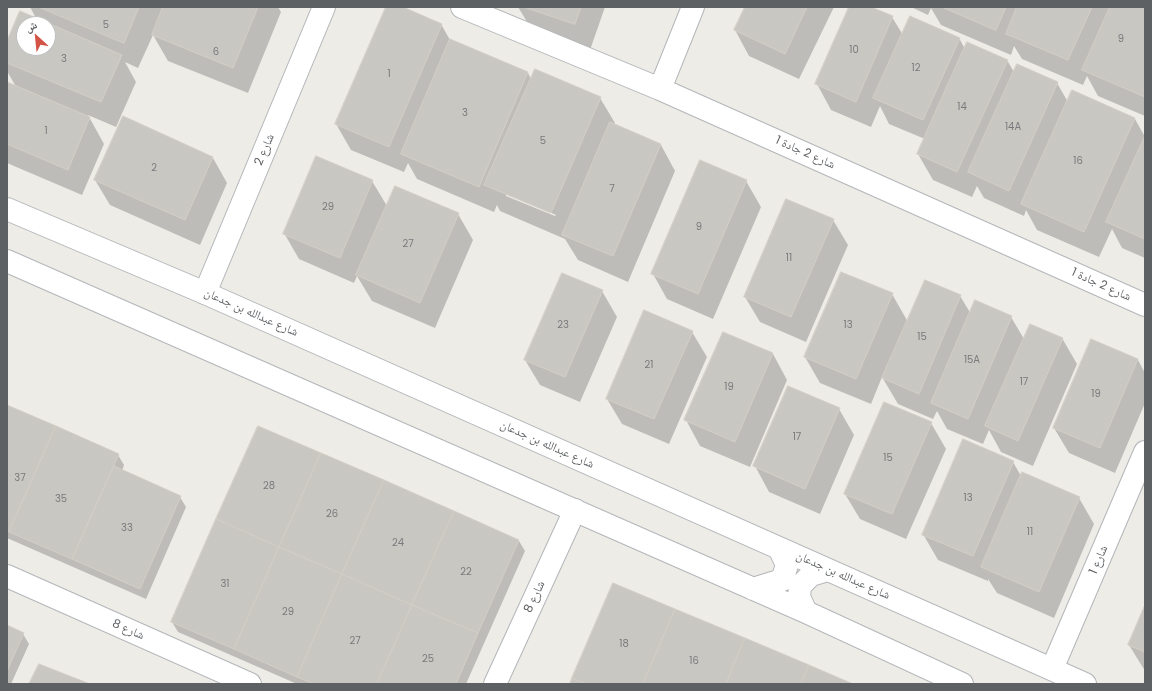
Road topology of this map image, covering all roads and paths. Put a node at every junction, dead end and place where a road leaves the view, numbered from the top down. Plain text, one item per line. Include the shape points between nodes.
1 (324, 7) edge
2 (462, 7) edge
3 (692, 7) edge
4 (660, 89) junction
5 (7, 209) edge
6 (7, 261) edge
7 (205, 293) junction
8 (1145, 305) edge
9 (1143, 464) edge
10 (575, 510) junction
11 (779, 548) junction
12 (828, 570) junction
13 (7, 576) edge
14 (753, 588) junction
15 (806, 612) junction
16 (1052, 669) junction
17 (250, 684) edge
18 (495, 684) edge
19 (962, 684) edge
20 (1085, 684) edge

1 - 7 street, شارع 2
2 - 4 street, شارع 2 جادة 1
3 - 4 street
4 - 8 street, شارع 2 جادة 1
5 - 7 street, شارع عبدالله بن جدعان
6 - 10 street
7 - 11 street, شارع عبدالله بن جدعان
9 - 16 street, شارع 1
10 - 14 street
10 - 18 street, شارع 8
11 - 12 street, شارع عبدالله بن جدعان
11 - 14 street via 787,565 782,580
12 - 15 street via 811,575 800,586 799,597
12 - 16 street, شارع عبدالله بن جدعان
13 - 17 street, شارع 8
14 - 15 street
15 - 19 street
16 - 20 street, شارع عبدالله بن جدعان

